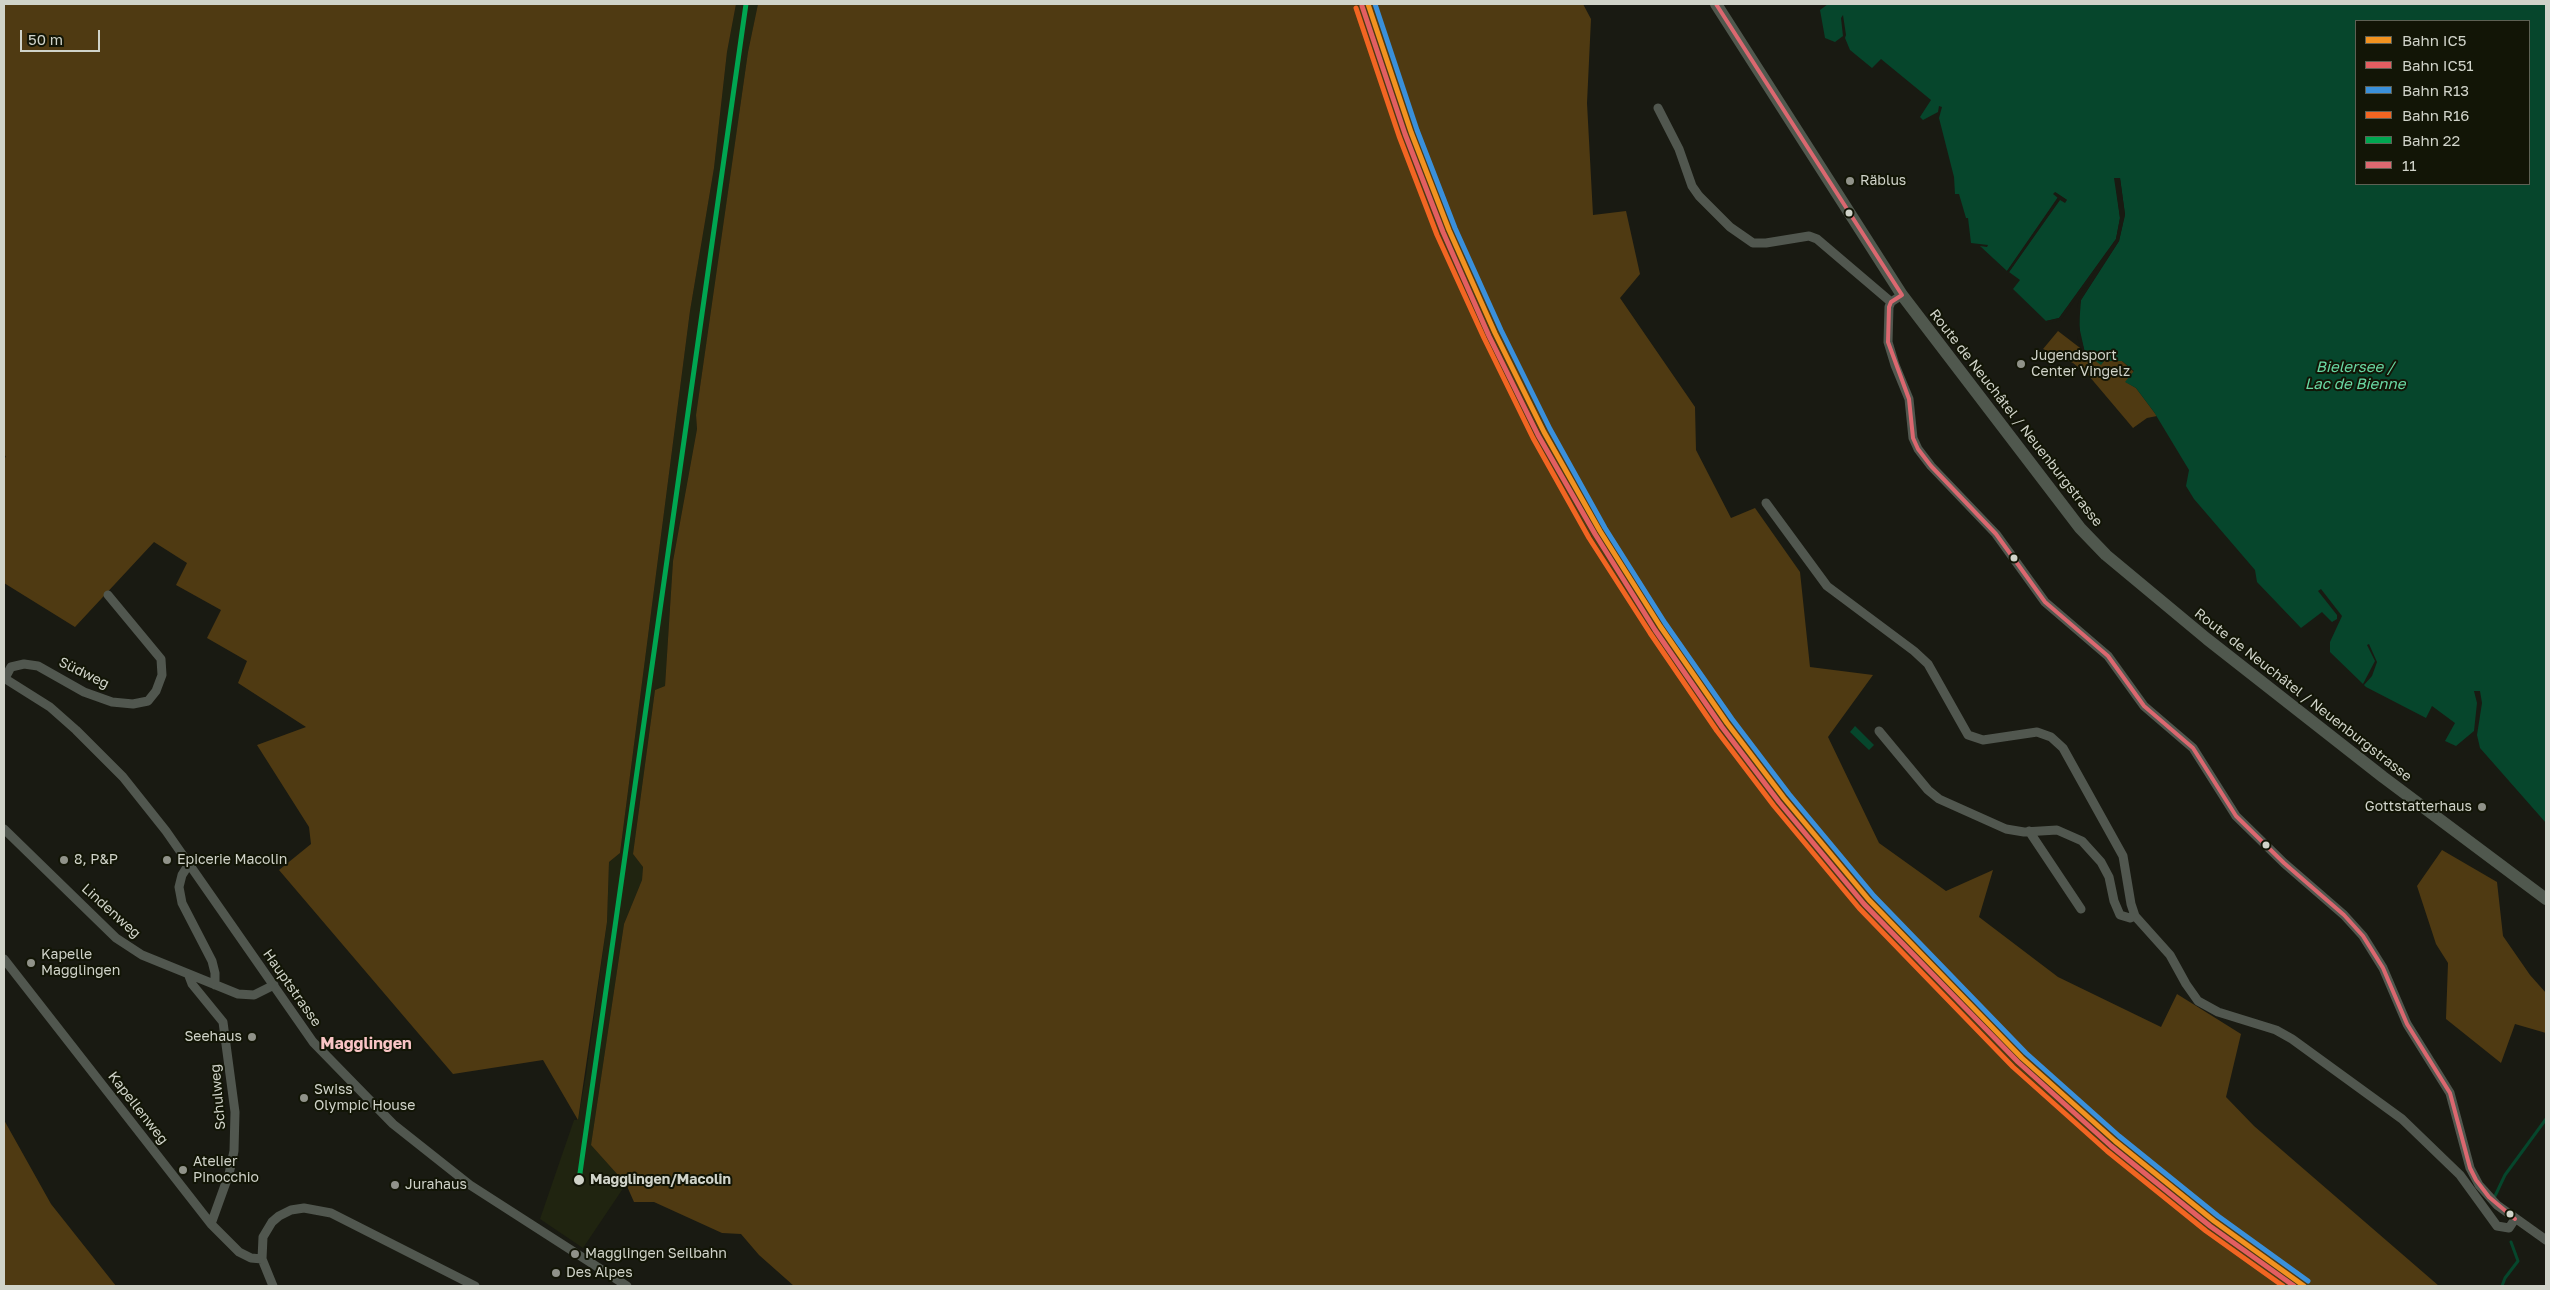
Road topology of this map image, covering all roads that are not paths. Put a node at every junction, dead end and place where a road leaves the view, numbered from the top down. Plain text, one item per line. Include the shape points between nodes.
1 (1716, 4) edge
2 (1658, 108) dead end
3 (1902, 295) junction
4 (1891, 302) junction
5 (1766, 503) dead end
6 (108, 595) dead end
7 (4, 678) edge
8 (1879, 731) dead end
9 (4, 829) edge
10 (2029, 831) junction
11 (189, 864) junction
12 (2546, 899) edge
13 (2081, 909) dead end
14 (2135, 916) junction
15 (4, 959) edge
16 (189, 976) junction
17 (215, 985) junction
18 (274, 985) junction
19 (2515, 1218) junction
20 (211, 1224) junction
21 (2546, 1240) edge
22 (262, 1259) junction
23 (273, 1286) edge
24 (475, 1286) edge
25 (627, 1286) edge

1 - 3 main road, Route de Neuchâtel / Neuenburgstrasse
2 - 4 street via 1679,149 1692,186 1730,227 1753,243 1809,236 1817,239
3 - 4 street
3 - 12 main road, Route de Neuchâtel / Neuenburgstrasse via 2059,503 2106,555 2383,777
4 - 19 street via 1888,342 1909,399 1913,438 1918,450 1996,534 2045,602 2108,656 2144,706 2193,748 2236,816 2363,936 2383,968 2407,1024 2450,1093 2476,1180 2489,1197
5 - 14 street via 1828,586 1925,660 1968,735 1983,740 2037,732 2057,742 2123,856
6 - 7 street, Südweg via 161,659 162,675 148,702 112,702 84,692 38,666 24,664 11,667
7 - 11 street, Hauptstrasse via 50,707 104,757
8 - 10 street via 1932,795 1997,827
9 - 16 street, Lindenweg via 116,938 142,955
10 - 13 street
10 - 14 street via 2057,830 2082,841 2105,870 2120,915
11 - 17 street via 179,887 182,903 212,961
11 - 18 street, Hauptstrasse
14 - 19 street via 2170,955 2198,1001 2218,1012 2276,1030 2292,1039 2402,1119 2460,1175 2497,1226 2509,1228
15 - 20 street, Kapellenweg
16 - 17 street, Lindenweg
16 - 20 street, Schulweg via 223,1022 235,1112 234,1151
17 - 18 street, Lindenweg via 248,996
18 - 25 street, Hauptstrasse via 325,1056 393,1124 470,1185
19 - 21 street
20 - 22 street, Kapellenweg via 239,1252
22 - 23 street
22 - 24 street via 263,1237 272,1222 291,1210 310,1208 341,1218

